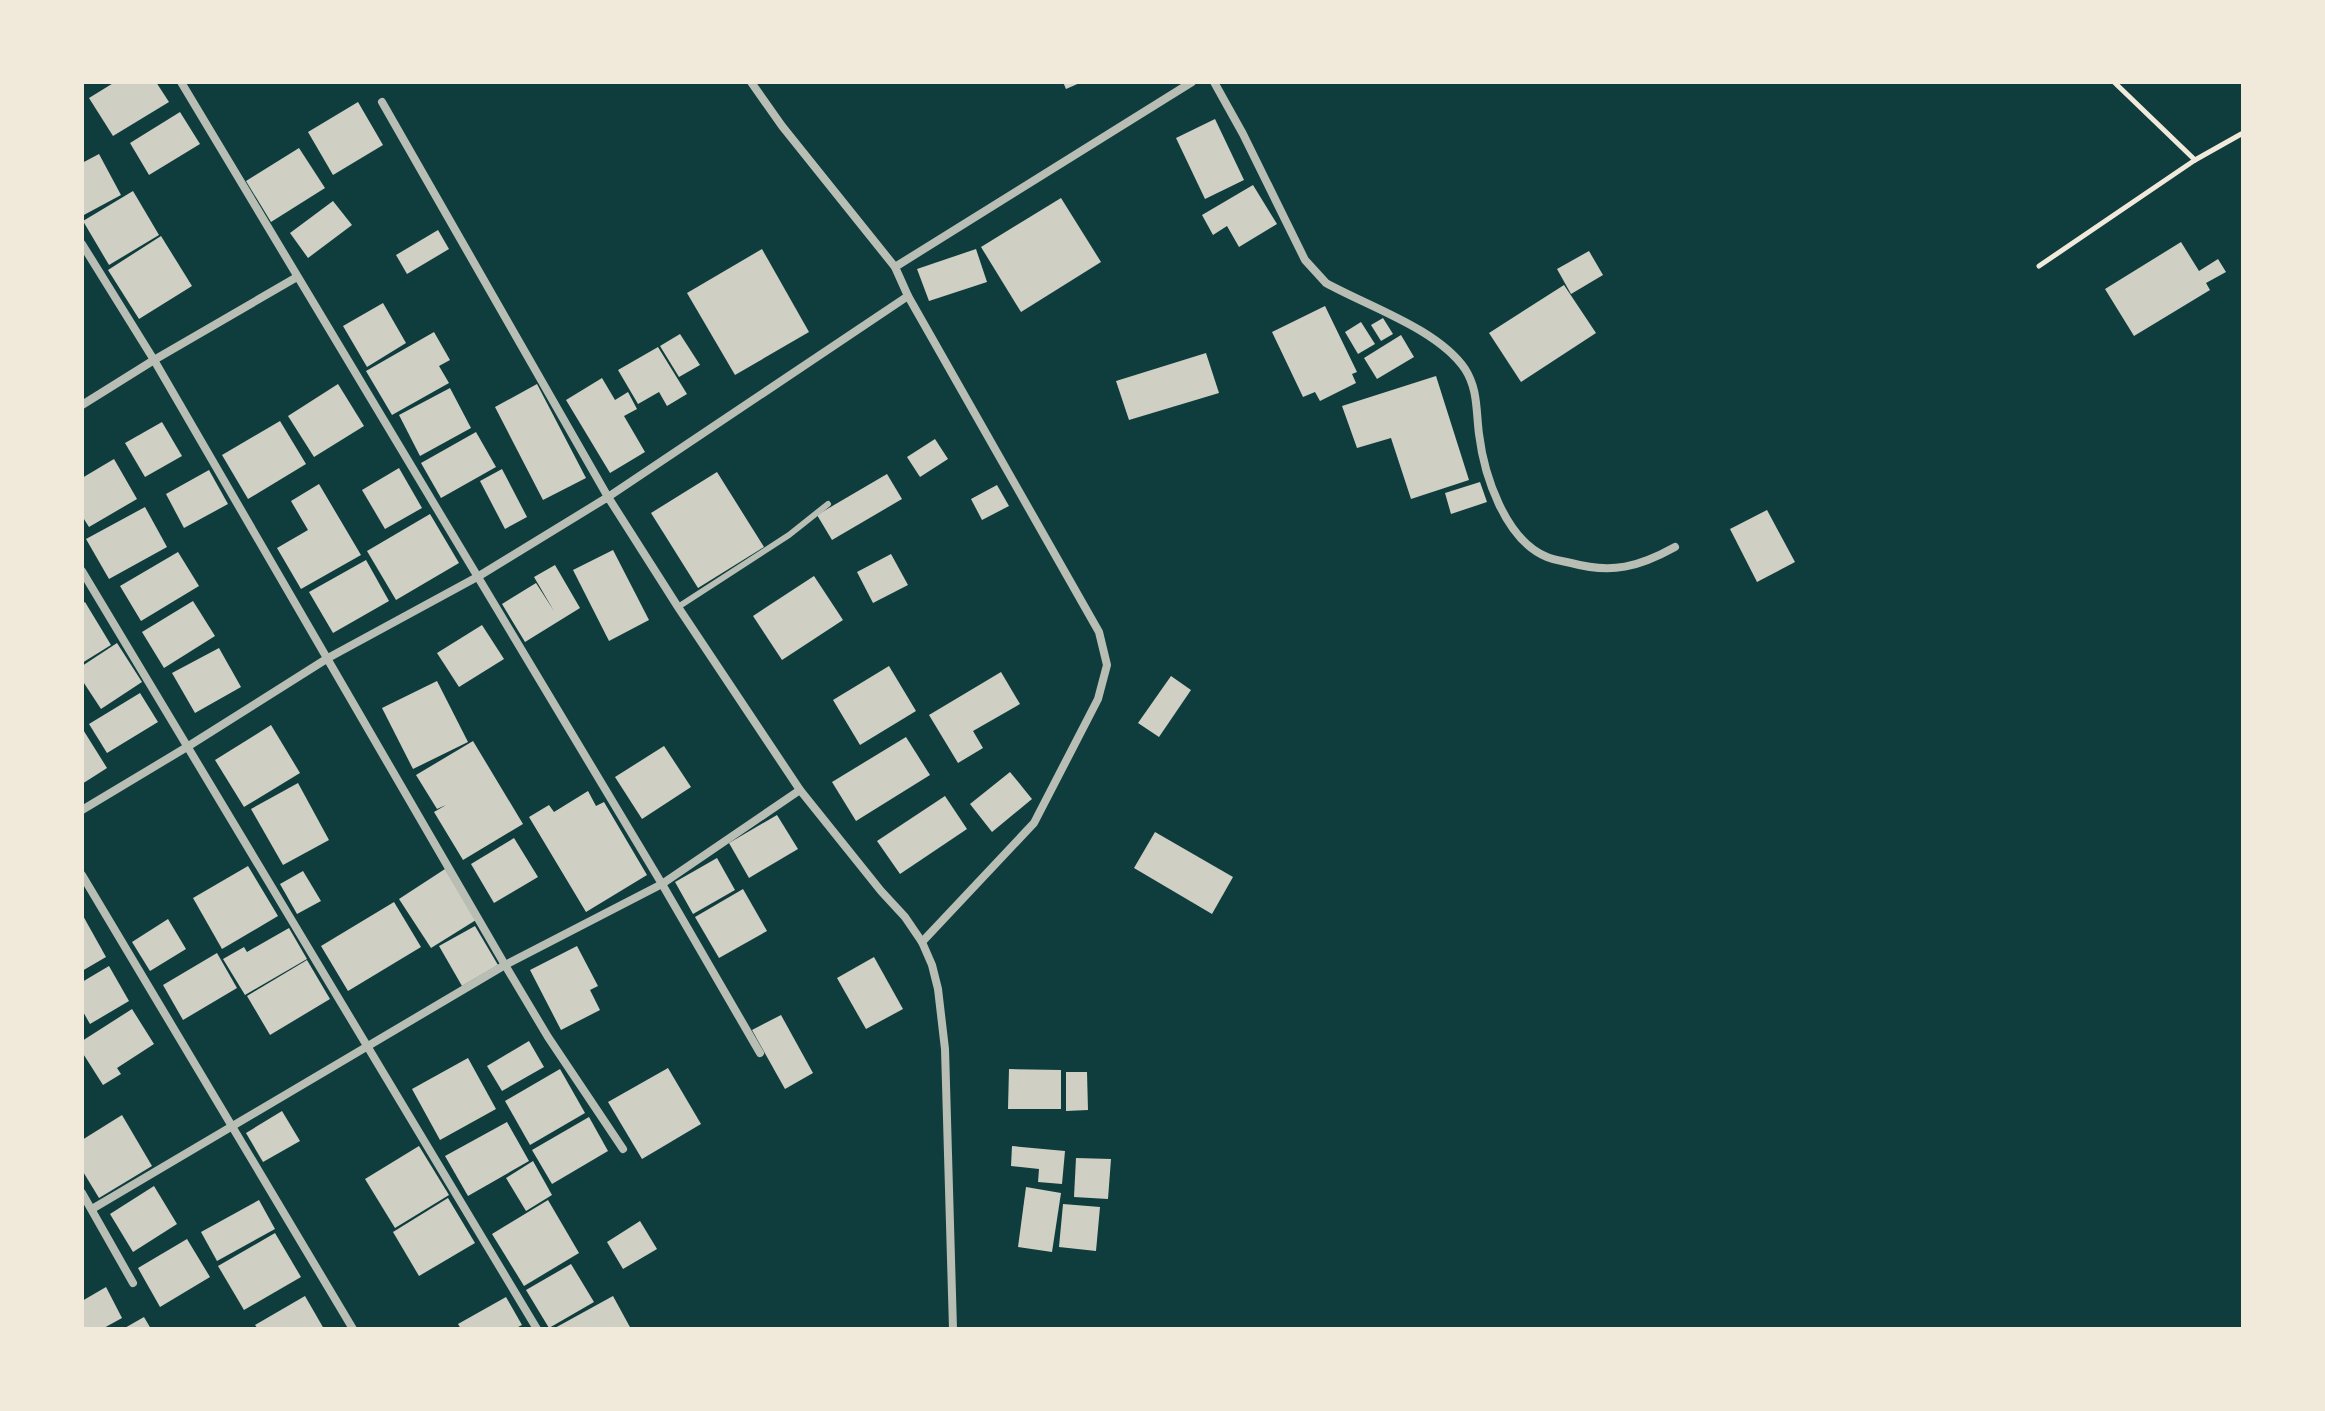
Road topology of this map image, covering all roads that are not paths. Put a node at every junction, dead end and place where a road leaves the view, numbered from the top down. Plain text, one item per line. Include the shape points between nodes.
1 (181, 82) edge
2 (751, 82) edge
3 (1192, 82) edge
4 (1214, 82) edge
5 (382, 102) dead end
6 (82, 244) edge
7 (895, 267) junction
8 (297, 277) junction
9 (908, 296) junction
10 (154, 360) junction
11 (82, 405) edge
12 (608, 497) junction
13 (828, 504) dead end
14 (1675, 547) dead end
15 (82, 571) edge
16 (479, 576) junction
17 (678, 607) junction
18 (328, 658) junction
19 (187, 747) junction
20 (800, 790) junction
21 (82, 810) edge
22 (82, 875) edge
23 (662, 884) junction
24 (922, 942) junction
25 (505, 965) junction
26 (368, 1046) junction
27 (760, 1053) dead end
28 (232, 1127) junction
29 (623, 1149) dead end
30 (82, 1193) edge
31 (92, 1209) junction
32 (133, 1283) dead end
33 (353, 1329) edge
34 (537, 1329) edge
35 (953, 1329) edge

1 - 8 street
2 - 7 street
3 - 7 street
4 - 14 street via 1316,274 1414,327 1463,366 1475,393 1488,475 1497,501 1523,540 1547,557 1603,569 1651,560
5 - 12 street
6 - 10 street
7 - 9 street
8 - 10 street
8 - 16 street
9 - 12 street
9 - 24 street via 1099,632 1107,665 1098,699 1034,823
10 - 11 street
10 - 18 street
12 - 16 street
12 - 17 street
13 - 17 lane
15 - 19 street
16 - 18 street
16 - 23 street
17 - 20 street
18 - 19 street
18 - 25 street
19 - 21 street
19 - 26 street
20 - 23 street
20 - 24 street
22 - 28 street
23 - 25 street
23 - 27 street
24 - 35 street via 938,989 945,1049
25 - 26 street
25 - 29 street
26 - 28 street
26 - 34 street
28 - 31 street
28 - 33 street
30 - 31 street
31 - 32 street

